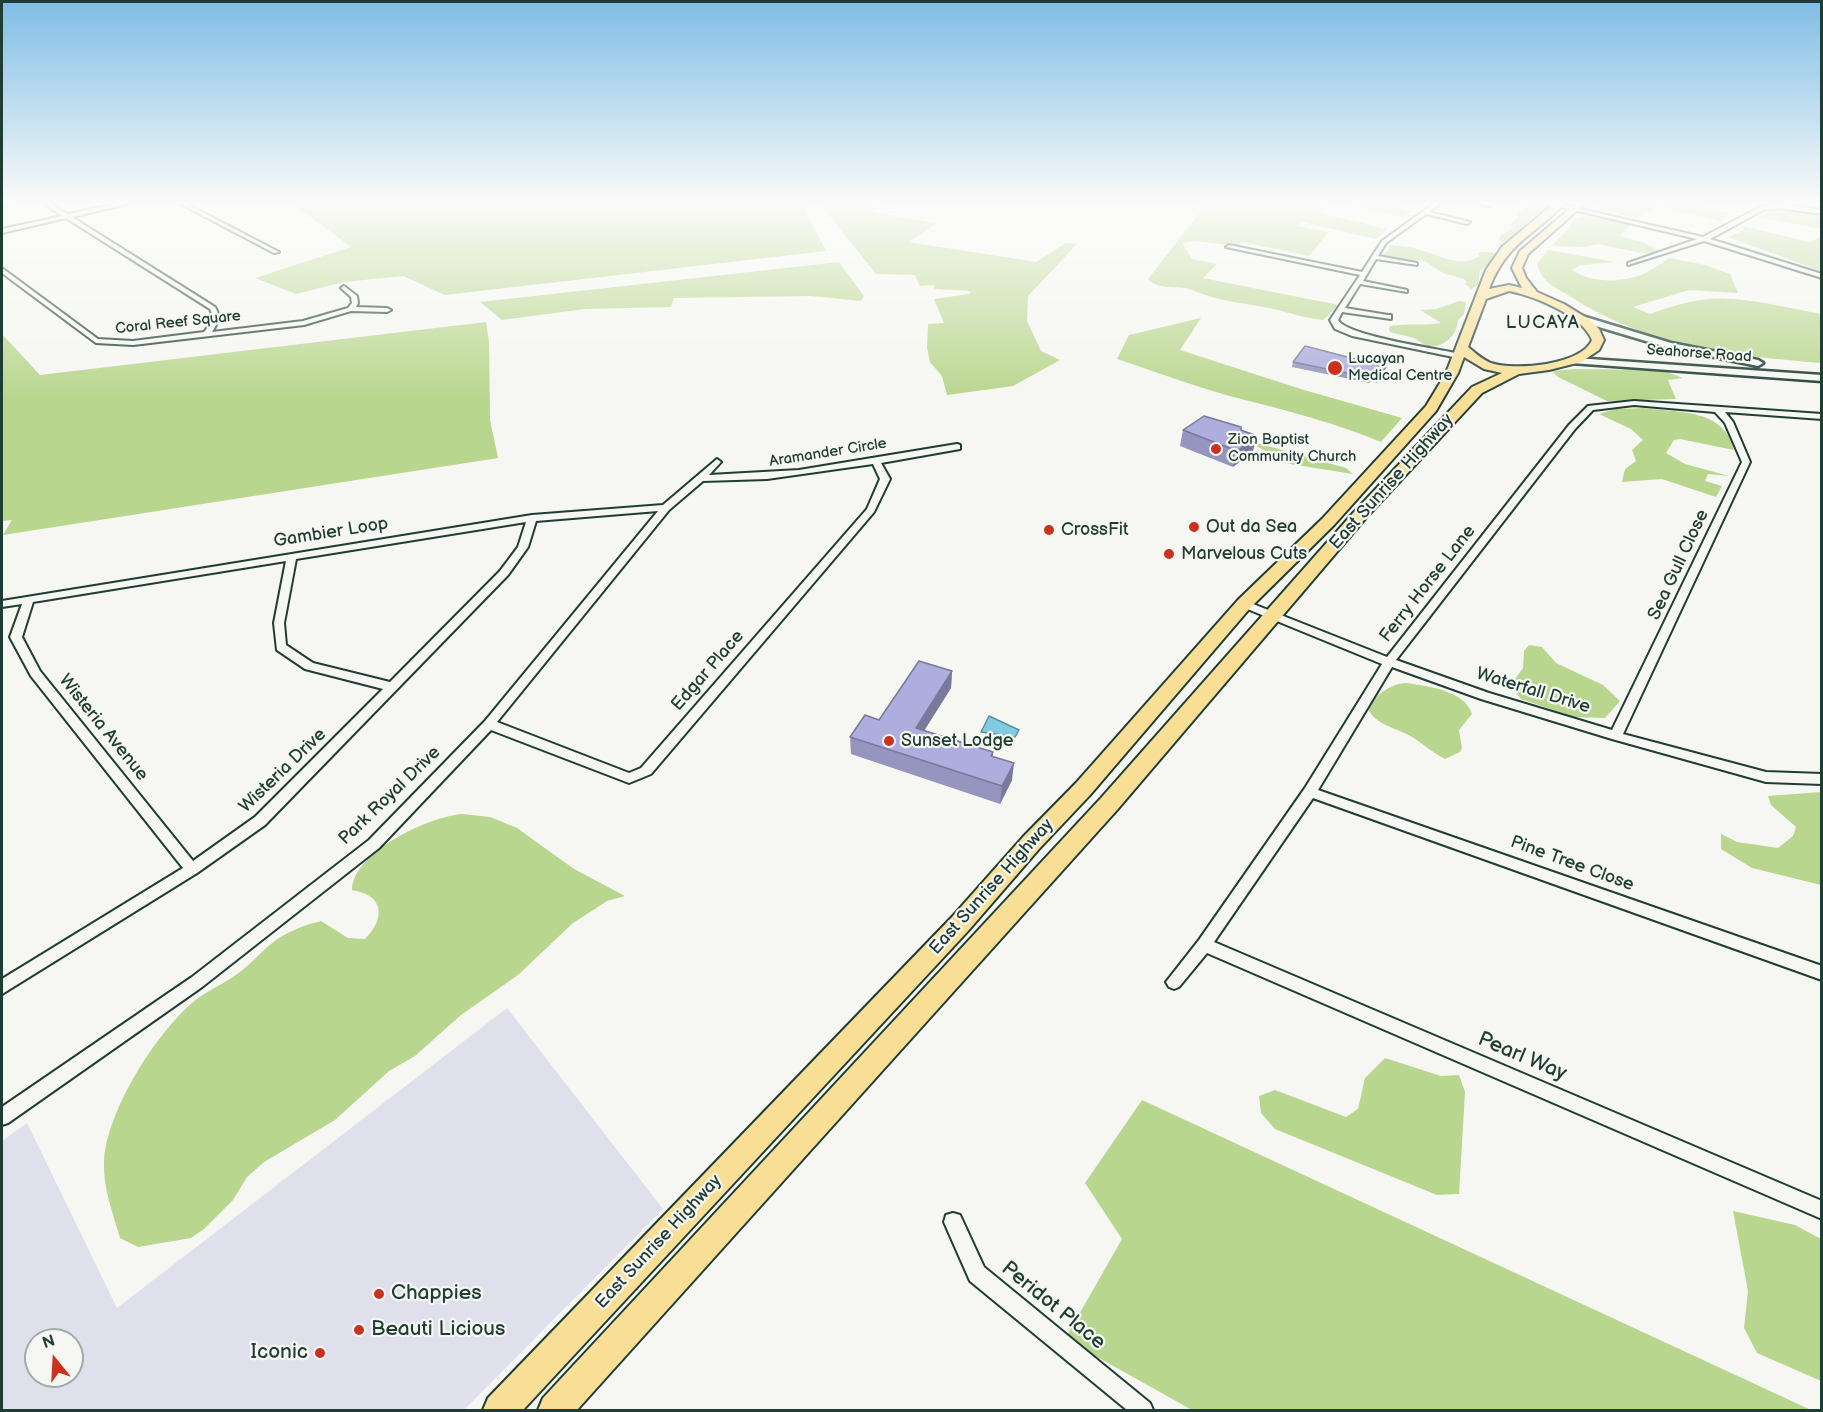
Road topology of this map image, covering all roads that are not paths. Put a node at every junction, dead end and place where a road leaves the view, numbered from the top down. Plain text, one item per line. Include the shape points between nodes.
1 (147, 267) edge
2 (1328, 267) edge
3 (1369, 267) edge
4 (1493, 267) edge
5 (1518, 267) edge
6 (1797, 267) edge
7 (2, 270) edge
8 (1364, 274) junction
9 (1821, 276) edge
10 (1359, 282) junction
11 (344, 288) dead end
12 (1405, 291) dead end
13 (1532, 293) junction
14 (1483, 296) junction
15 (351, 309) junction
16 (387, 310) dead end
17 (1341, 310) junction
18 (1388, 317) dead end
19 (1582, 319) junction
20 (207, 334) junction
21 (1460, 352) junction
22 (1575, 361) junction
23 (1821, 369) edge
24 (1517, 370) junction
25 (1821, 378) edge
26 (1718, 410) junction
27 (1821, 417) edge
28 (957, 447) dead end
29 (875, 460) junction
30 (717, 462) dead end
31 (703, 478) junction
32 (666, 508) junction
33 (531, 518) junction
34 (292, 556) junction
35 (29, 599) junction
36 (2, 604) edge
37 (1244, 604) junction
38 (1273, 616) junction
39 (1389, 662) junction
40 (393, 687) junction
41 (489, 724) junction
42 (1617, 736) junction
43 (1821, 779) edge
44 (1310, 792) junction
45 (192, 869) junction
46 (1204, 945) junction
47 (1821, 973) edge
48 (1174, 982) dead end
49 (2, 987) edge
50 (2, 1117) edge
51 (1821, 1209) edge
52 (952, 1222) dead end
53 (500, 1410) edge
54 (555, 1410) edge
55 (1143, 1410) edge

1 - 20 street via 213,308 216,314
2 - 8 street
3 - 8 street
4 - 14 main road
5 - 13 main road
6 - 9 street
7 - 20 street, Coral Reef Square via 96,341 133,343
8 - 10 street
10 - 12 street
10 - 17 street
11 - 15 street via 354,296
13 - 14 main road via 1506,288
13 - 19 main road
14 - 21 main road, East Sunrise Highway
15 - 16 street, Coral Reef Square
15 - 20 street, Coral Reef Square via 304,323
17 - 18 street
17 - 21 street via 1334,320 1343,330
19 - 22 main road via 1598,341 1595,348
19 - 23 main road, Seahorse Road via 1698,353
21 - 24 main road via 1489,366
21 - 37 main road, East Sunrise Highway via 1431,408 1328,522
22 - 24 main road
22 - 25 main road, Seahorse Road
24 - 38 main road, East Sunrise Highway via 1477,390 1359,516
26 - 27 street, Ferry Horse Lane
26 - 39 street, Ferry Horse Lane via 1634,403 1591,408 1545,460
26 - 42 street, Sea Gull Close via 1729,422 1746,462
28 - 29 street, Aramander Circle
29 - 31 street, Aramander Circle via 775,476
29 - 41 street, Edgar Place via 885,480 871,510 646,771 628,778
30 - 31 street, Park Royal Drive
31 - 32 street, Park Royal Drive
32 - 33 street, Gambier Loop
32 - 41 street, Park Royal Drive
33 - 34 street, Gambier Loop
33 - 40 street, Wisteria Drive via 523,547 504,573
34 - 35 street, Gambier Loop
34 - 40 street via 279,623 281,647 309,666
35 - 36 street, Gambier Loop
35 - 45 street, Wisteria Avenue via 16,637 35,673
37 - 38 street, Waterfall Drive
37 - 53 main road, East Sunrise Highway via 960,924
38 - 39 street, Waterfall Drive
38 - 54 main road, East Sunrise Highway via 1109,804
39 - 42 street, Waterfall Drive
39 - 44 street, Ferry Horse Lane
40 - 45 street, Wisteria Drive via 260,821
41 - 50 street, Park Royal Drive via 374,844 197,982
42 - 43 street, Waterfall Drive via 1766,777
44 - 46 street, Ferry Horse Lane
44 - 47 street, Pine Tree Close
45 - 49 street, Wisteria Drive
46 - 48 street, Ferry Horse Lane
46 - 51 street, Pearl Way
52 - 55 street, Peridot Place via 977,1274

